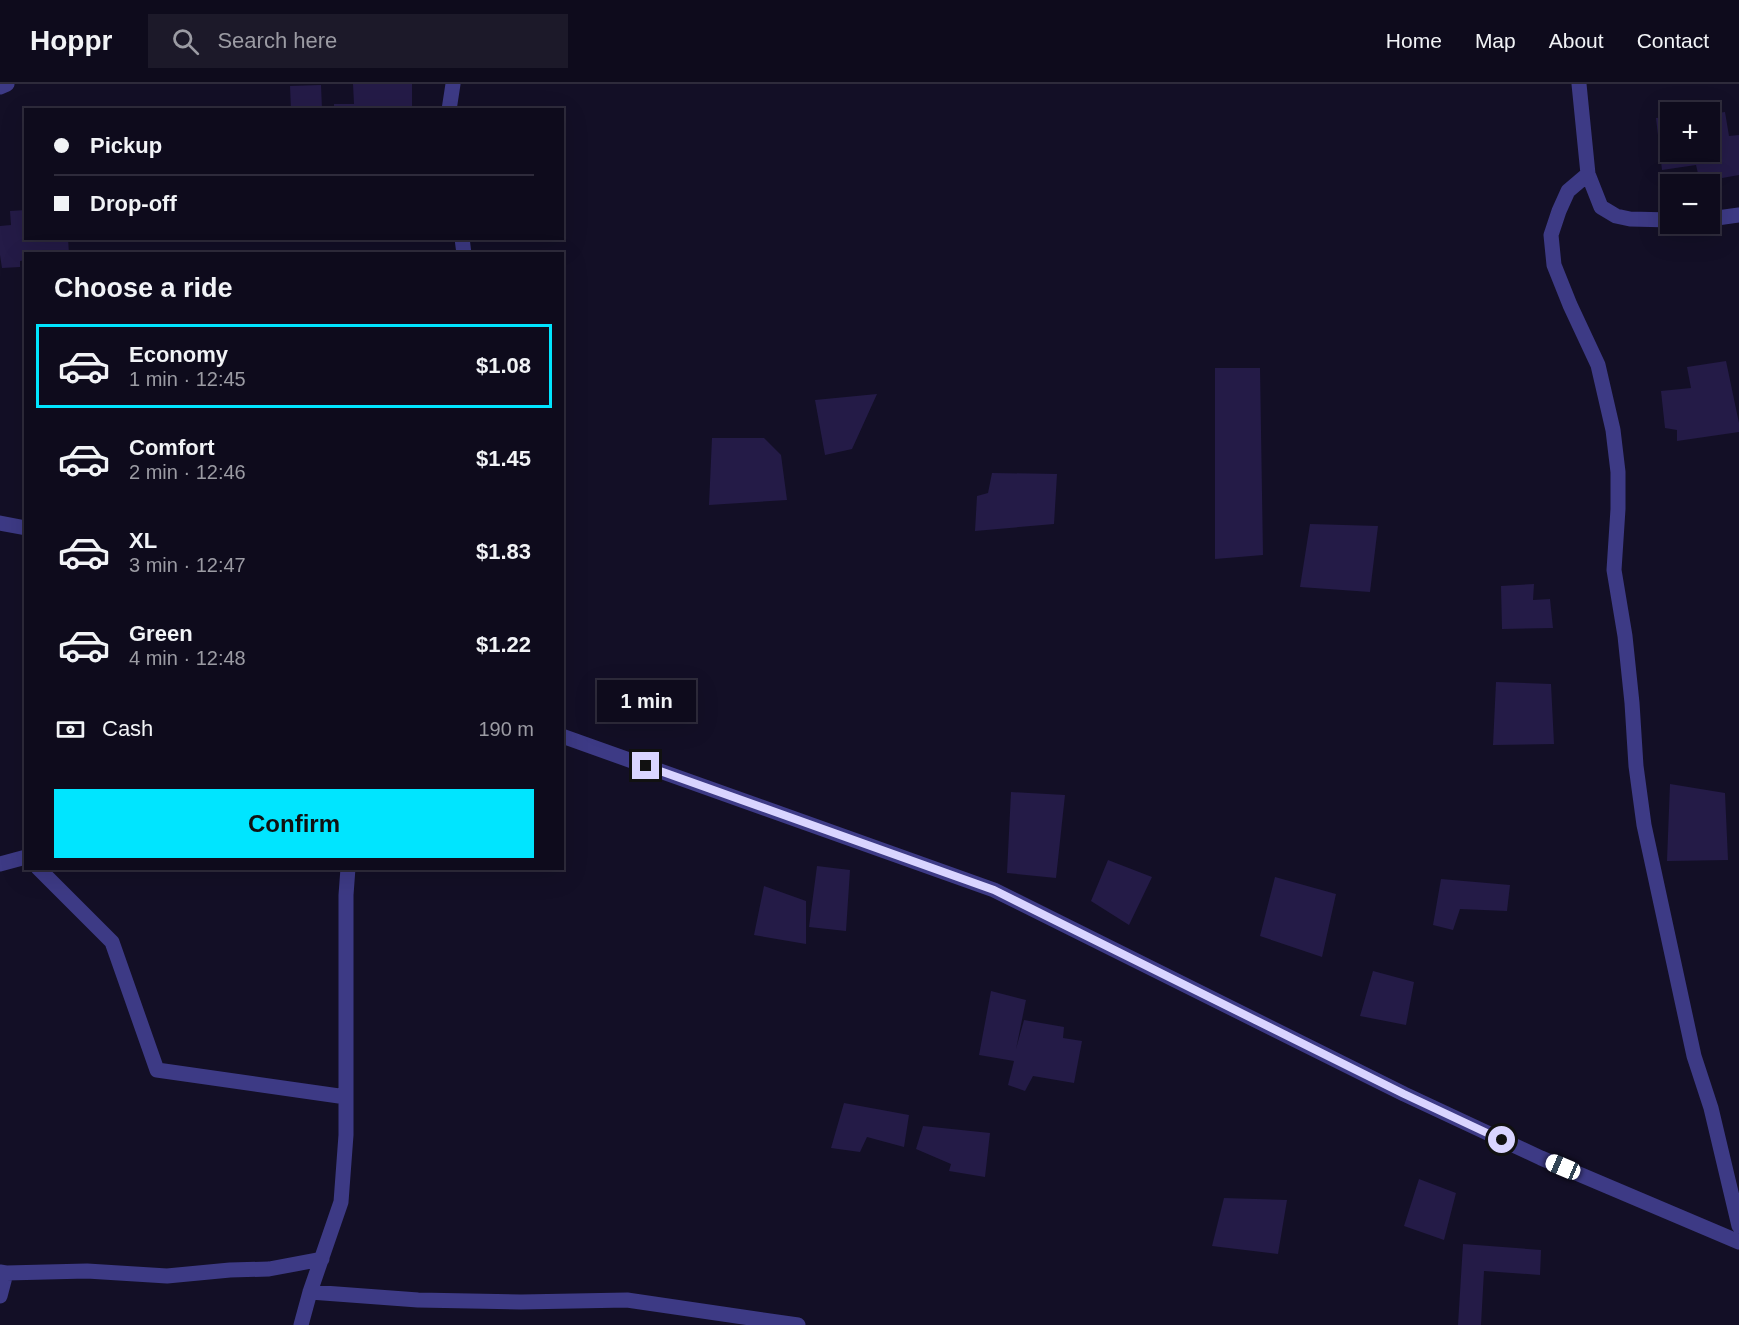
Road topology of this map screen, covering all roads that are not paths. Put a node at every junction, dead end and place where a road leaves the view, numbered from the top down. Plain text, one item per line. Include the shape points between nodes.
1 (7, 84) edge
2 (453, 84) edge
3 (1579, 84) edge
4 (0, 87) edge
5 (449, 108) edge
6 (1588, 174) junction
7 (1739, 215) edge
8 (1720, 218) edge
9 (1660, 220) edge
10 (0, 523) edge
11 (24, 528) edge
12 (564, 737) edge
13 (24, 857) edge
14 (0, 864) edge
15 (40, 870) edge
16 (348, 870) edge
17 (346, 1097) junction
18 (1739, 1226) edge
19 (1739, 1242) edge
20 (321, 1259) junction
21 (3, 1272) edge
22 (310, 1292) junction
23 (0, 1296) edge
24 (301, 1325) edge
25 (798, 1325) edge

1 - 4 street
2 - 5 street
3 - 6 street
6 - 9 street via 1601,207 1616,216
6 - 18 street via 1568,191 1559,211 1551,235 1554,265 1598,365 1613,430 1618,472 1614,570 1625,636 1644,825 1694,1056 1711,1108
7 - 8 street
10 - 11 street
12 - 19 street via 994,890 1404,1094 1541,1158
13 - 14 street
15 - 17 street via 112,942 157,1070
16 - 17 street
17 - 20 street via 341,1202
20 - 21 street via 269,1269 167,1276 87,1271
20 - 22 street
21 - 23 street
22 - 24 street
22 - 25 street via 418,1300 627,1300

